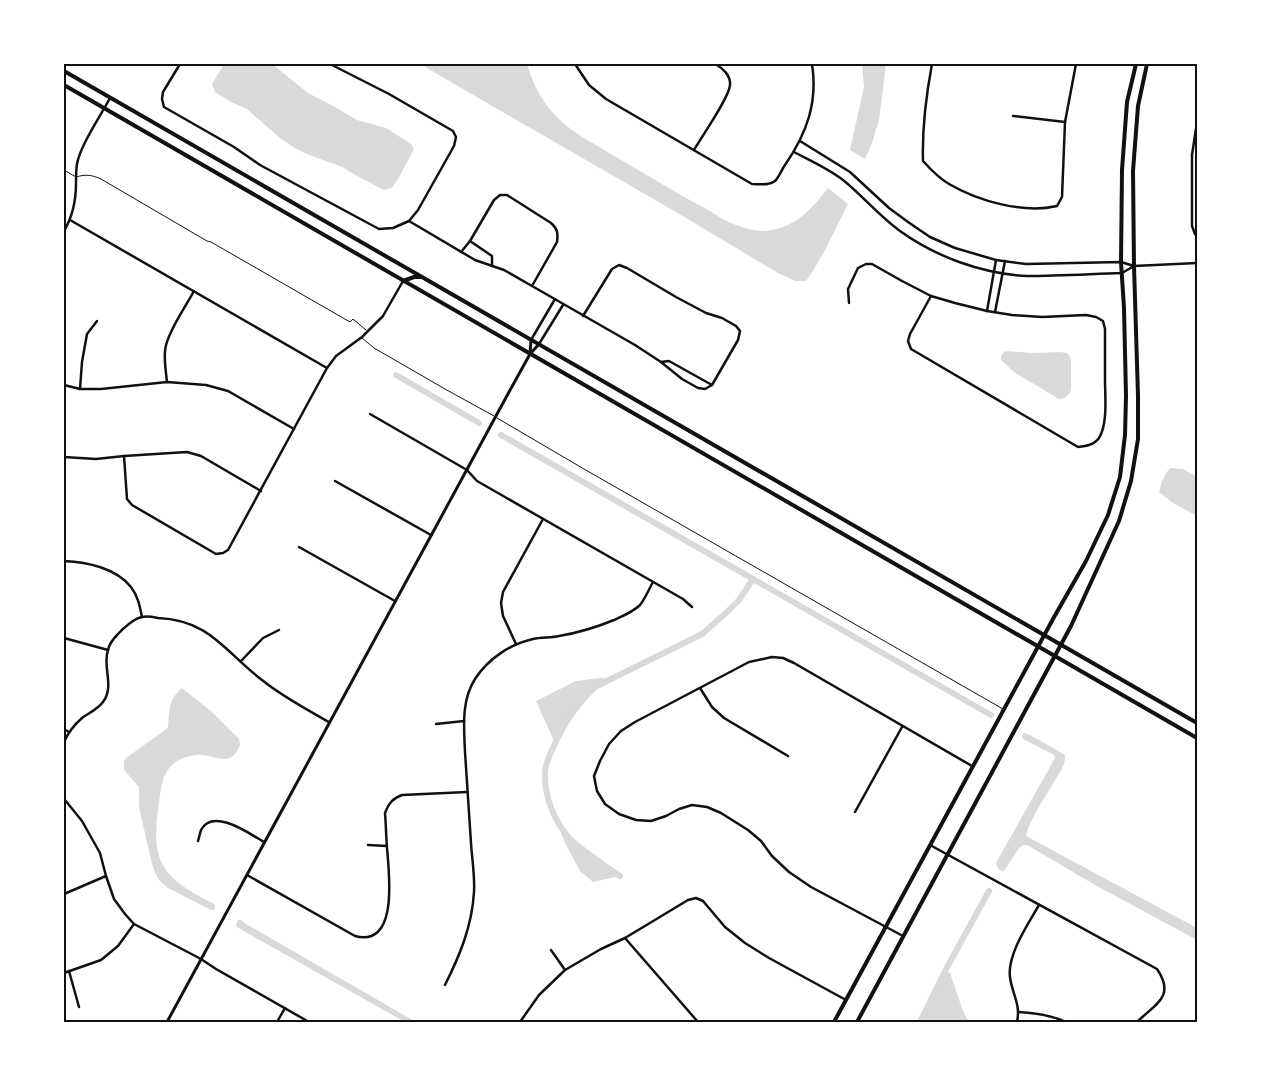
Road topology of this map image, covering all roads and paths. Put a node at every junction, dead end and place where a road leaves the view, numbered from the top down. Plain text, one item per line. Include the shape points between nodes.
1 (180, 64) edge
2 (330, 64) edge
3 (575, 64) edge
4 (715, 64) edge
5 (812, 64) edge
6 (932, 64) edge
7 (1076, 64) edge
8 (1136, 64) edge
9 (1148, 64) edge
10 (64, 71) edge
11 (64, 85) edge
12 (111, 98) junction
13 (105, 109) junction
14 (1013, 116) dead end
15 (1065, 122) junction
16 (1197, 122) edge
17 (800, 141) junction
18 (694, 150) junction
19 (794, 152) junction
20 (1192, 155) junction
21 (1197, 155) edge
22 (64, 170) edge
23 (76, 177) junction
24 (70, 220) junction
25 (409, 221) junction
26 (64, 231) edge
27 (1197, 236) edge
28 (470, 241) junction
29 (460, 252) junction
30 (996, 260) junction
31 (1005, 261) junction
32 (1121, 262) junction
33 (1197, 264) edge
34 (492, 266) junction
35 (1134, 266) junction
36 (994, 272) junction
37 (1003, 273) junction
38 (1122, 273) junction
39 (423, 278) junction
40 (403, 280) junction
41 (532, 286) junction
42 (194, 291) junction
43 (931, 296) junction
44 (555, 299) junction
45 (849, 303) dead end
46 (563, 304) junction
47 (987, 311) junction
48 (995, 312) junction
49 (583, 316) junction
50 (97, 321) dead end
51 (367, 332) junction
52 (1197, 334) edge
53 (362, 337) junction
54 (531, 340) junction
55 (539, 344) junction
56 (530, 354) junction
57 (661, 362) junction
58 (327, 368) junction
59 (167, 382) junction
60 (712, 384) junction
61 (64, 385) edge
62 (80, 389) junction
63 (370, 414) dead end
64 (495, 416) junction
65 (1197, 421) edge
66 (294, 429) junction
67 (124, 456) junction
68 (64, 457) edge
69 (467, 470) junction
70 (335, 481) dead end
71 (261, 491) junction
72 (1115, 493) junction
73 (1126, 497) junction
74 (543, 519) junction
75 (431, 535) junction
76 (299, 547) dead end
77 (64, 561) edge
78 (653, 582) junction
79 (395, 601) junction
80 (692, 607) dead end
81 (142, 617) junction
82 (279, 630) dead end
83 (1045, 635) junction
84 (64, 638) edge
85 (516, 644) junction
86 (1061, 644) junction
87 (1039, 646) junction
88 (108, 650) junction
89 (1055, 655) junction
90 (241, 661) junction
91 (700, 688) junction
92 (1004, 710) junction
93 (464, 721) junction
94 (330, 722) junction
95 (1197, 723) edge
96 (436, 724) dead end
97 (902, 726) junction
98 (64, 729) edge
99 (68, 732) junction
100 (1197, 738) edge
101 (64, 742) edge
102 (788, 756) dead end
103 (973, 766) junction
104 (467, 792) junction
105 (64, 799) edge
106 (855, 812) dead end
107 (198, 841) dead end
108 (264, 842) junction
109 (368, 845) dead end
110 (930, 845) junction
111 (387, 846) junction
112 (947, 855) junction
113 (247, 875) junction
114 (106, 876) junction
115 (64, 894) edge
116 (1039, 905) junction
117 (134, 924) junction
118 (886, 927) junction
119 (903, 936) junction
120 (624, 938) junction
121 (551, 950) dead end
122 (201, 959) junction
123 (565, 970) junction
124 (69, 971) junction
125 (64, 972) edge
126 (445, 984) dead end
127 (846, 1000) junction
128 (79, 1007) dead end
129 (285, 1008) junction
130 (1019, 1012) junction
131 (167, 1022) edge
132 (277, 1022) edge
133 (309, 1022) edge
134 (520, 1022) edge
135 (698, 1022) edge
136 (834, 1022) edge
137 (857, 1022) edge
138 (1017, 1022) edge
139 (1066, 1022) edge
140 (1137, 1022) edge

1 - 25 street via 164,92 164,107 260,165 379,229 393,228
2 - 25 street via 454,131 454,146
3 - 18 street via 589,85 606,99
4 - 18 street via 729,78 728,94
5 - 17 street via 814,99
6 - 15 street via 924,117 923,161 950,184 971,194 1023,208 1057,206 1062,197
7 - 15 street
8 - 32 main road via 1127,102
9 - 35 main road via 1138,106 1133,170
10 - 12 main road
11 - 13 main road
12 - 13 street
12 - 39 main road
13 - 23 street via 84,146 77,163
13 - 40 main road
14 - 15 street
16 - 20 street
17 - 19 street
17 - 30 street via 850,172 889,208 930,237
18 - 19 street via 752,184 765,185 774,181
19 - 36 street via 843,180 901,232 950,258
20 - 21 street
20 - 27 street via 1192,226
22 - 23 lane
23 - 24 street
23 - 51 lane via 84,175 101,179 350,322 354,319
24 - 26 street
24 - 42 street
25 - 29 street
28 - 29 street
28 - 34 street via 492,256
28 - 41 street via 500,195 508,195 552,223 558,234 557,242
29 - 34 street
30 - 31 street
30 - 36 street
31 - 32 street via 1026,264
31 - 37 street
32 - 35 street
32 - 38 main road
33 - 35 street
34 - 41 street
35 - 38 street
35 - 73 main road via 1138,439
36 - 37 street
36 - 47 street
37 - 38 street via 1026,276
37 - 48 street
38 - 72 main road via 1125,436
39 - 40 main road
39 - 54 main road
40 - 51 street via 383,316
40 - 56 main road
41 - 44 street
42 - 58 street
42 - 59 street via 168,338 165,349
43 - 45 street via 872,264 866,264 858,268 848,289
43 - 47 street
43 - 48 street via 910,334 911,349 1078,447 1092,444 1098,439 1105,413 1103,321 1086,315 1042,317
44 - 46 street
44 - 54 street
46 - 49 street
46 - 55 street
47 - 48 street
49 - 57 street
49 - 60 street via 612,269 619,266 706,313 722,318 740,331
50 - 62 street via 87,334
51 - 53 street
52 - 65 street
53 - 58 street via 336,356
53 - 64 lane via 374,348
54 - 55 main road
54 - 56 street
55 - 56 street
55 - 83 main road
56 - 64 street
56 - 87 main road
57 - 60 street via 669,361
57 - 60 street via 698,388 705,389
58 - 66 street
59 - 62 street
59 - 66 street via 206,385 228,391
61 - 62 street
63 - 69 street
64 - 69 street
64 - 92 lane
66 - 71 street
67 - 68 street via 96,459
67 - 71 street via 187,452 200,456
67 - 71 street via 127,499 132,505 216,554 228,550
69 - 74 street via 478,481
69 - 75 street
70 - 75 street
72 - 73 main road
72 - 83 main road via 1086,561
73 - 86 main road via 1119,521
74 - 78 street
74 - 85 street via 503,592 503,616
75 - 79 street
76 - 79 street
77 - 81 street via 100,567 118,576 132,588
78 - 80 street
78 - 85 street via 640,604 609,622
79 - 94 street
81 - 88 street via 118,633
81 - 90 street via 171,618 199,628
82 - 90 street via 263,638
83 - 86 main road
83 - 87 main road
84 - 88 street
85 - 93 street via 486,665 475,680 465,703
86 - 89 main road
86 - 95 main road
87 - 89 main road
87 - 92 main road
88 - 99 street via 108,692 103,702
89 - 100 main road
89 - 112 main road
90 - 94 street via 291,701
91 - 97 street via 749,662 783,658
91 - 102 street via 724,718
91 - 118 street via 635,722 609,744 594,776 596,792 605,804 619,814 651,821 679,809 707,806 748,830 789,872 811,887
92 - 103 main road
93 - 96 street
93 - 104 street
94 - 108 street
97 - 103 street
97 - 106 street
98 - 99 street
99 - 101 street
103 - 110 main road
104 - 111 street via 402,795 393,799 386,813
104 - 126 street via 474,890 471,918
105 - 114 street via 82,821 100,852
107 - 108 street via 202,828 216,820 227,822
108 - 113 street
109 - 111 street
110 - 112 street
110 - 118 main road
111 - 113 street via 388,908 383,925 375,936 364,939
112 - 116 street
112 - 119 main road
113 - 122 street
114 - 115 street
114 - 117 street via 114,899
116 - 130 street via 1010,965
116 - 140 street via 1157,969 1165,988 1162,999
117 - 122 street
117 - 124 street via 118,946 101,960
118 - 119 street
118 - 127 main road
119 - 137 main road
120 - 123 street
120 - 127 street via 696,898 703,901 725,927 745,943
120 - 135 street
121 - 123 street
122 - 129 street
122 - 131 street
123 - 134 street via 539,995
124 - 125 street
124 - 128 street
127 - 136 main road
129 - 132 street
129 - 133 street
130 - 138 street
130 - 139 street

